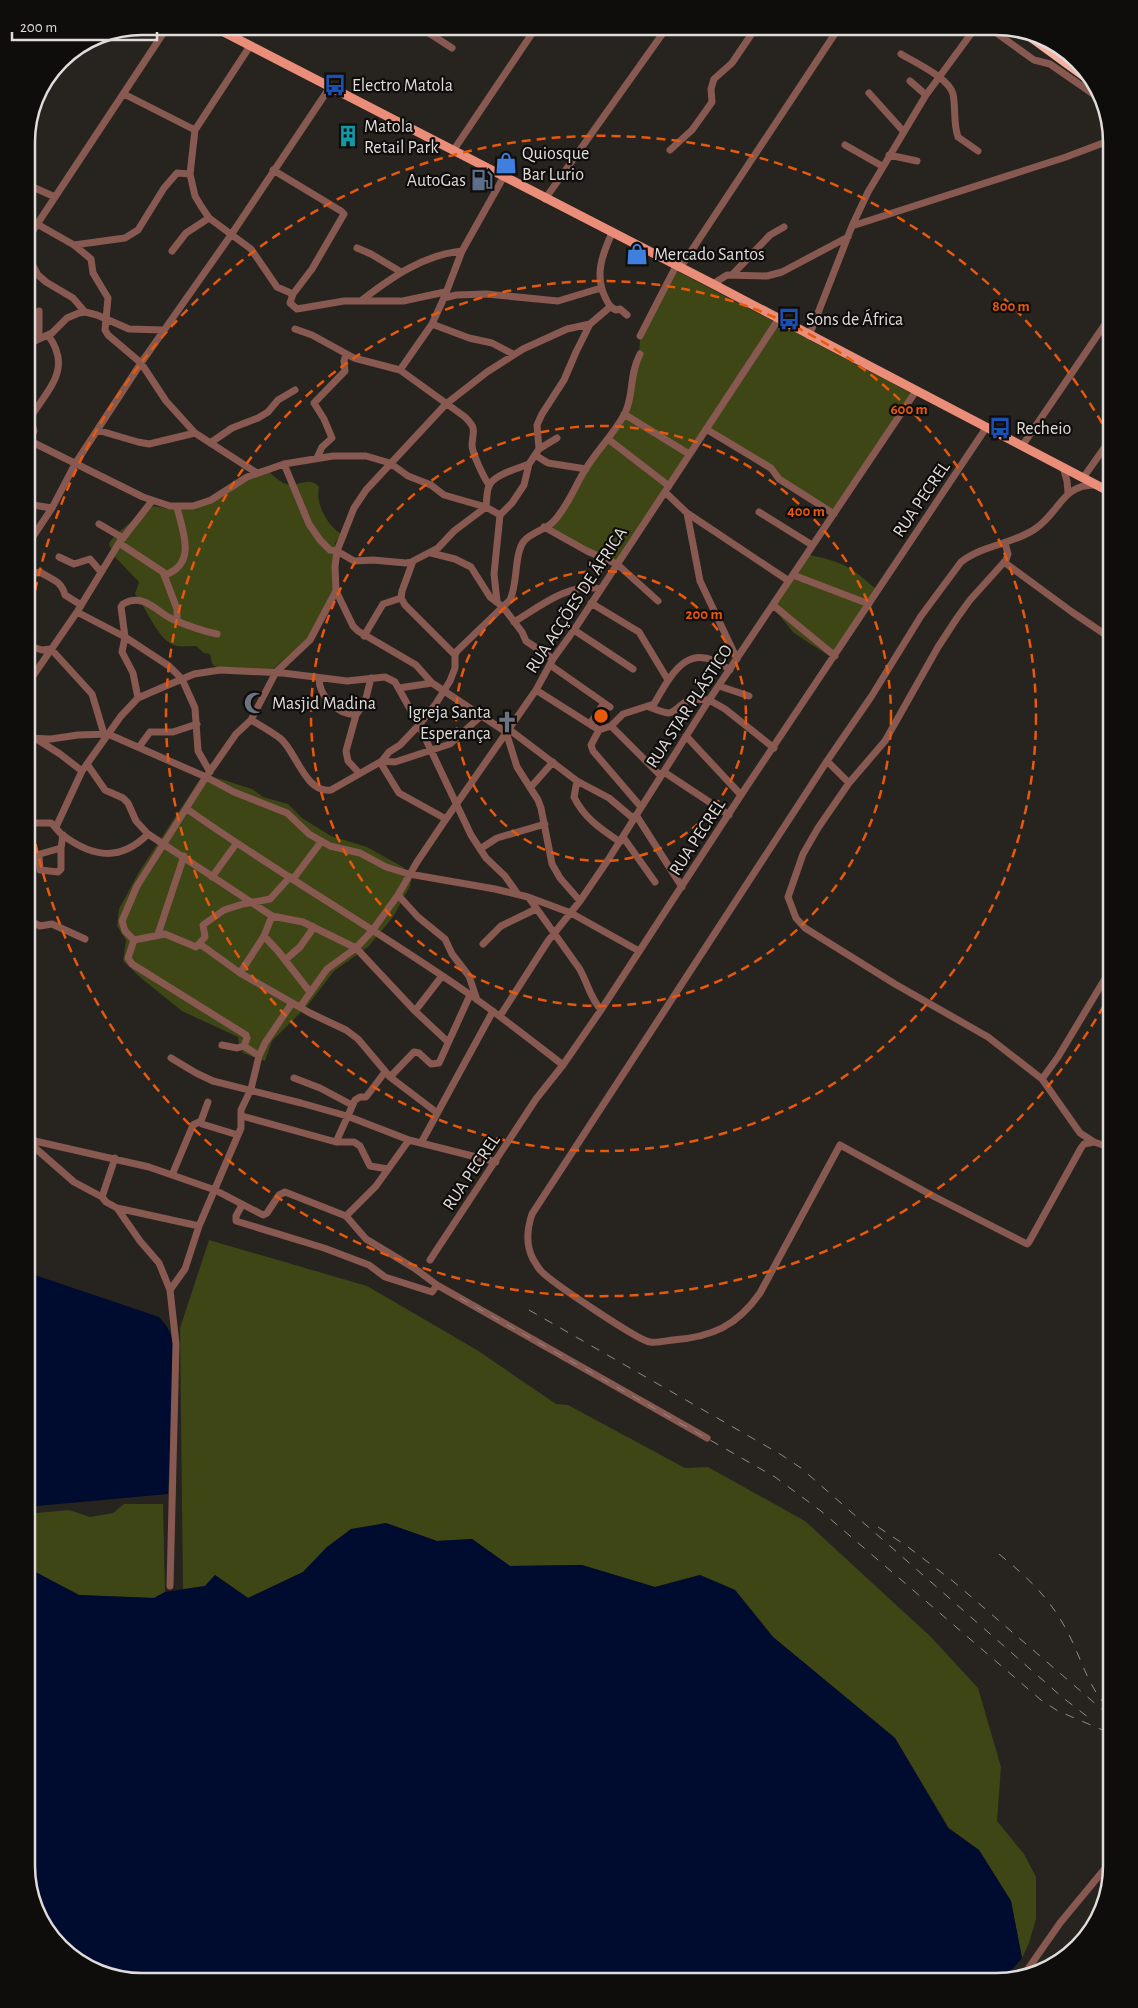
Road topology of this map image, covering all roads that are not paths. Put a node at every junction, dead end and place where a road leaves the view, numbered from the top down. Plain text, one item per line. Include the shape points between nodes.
1 (162, 35) edge
2 (229, 35) edge
3 (432, 35) edge
4 (532, 35) edge
5 (662, 35) edge
6 (751, 35) edge
7 (831, 35) edge
8 (969, 35) edge
9 (1000, 35) edge
10 (250, 46) junction
11 (1045, 47) edge
12 (452, 48) dead end
13 (901, 54) dead end
14 (1071, 66) edge
15 (939, 77) junction
16 (910, 81) dead end
17 (330, 87) junction
18 (1090, 92) edge
19 (869, 93) dead end
20 (124, 94) junction
21 (926, 95) junction
22 (195, 130) junction
23 (904, 132) junction
24 (1103, 143) edge
25 (845, 145) dead end
26 (670, 150) dead end
27 (453, 151) junction
28 (978, 151) dead end
29 (889, 155) junction
30 (917, 161) dead end
31 (882, 166) junction
32 (273, 170) junction
33 (190, 174) junction
34 (503, 178) junction
35 (35, 188) edge
36 (55, 197) junction
37 (545, 199) junction
38 (209, 218) junction
39 (37, 224) junction
40 (852, 226) junction
41 (35, 227) edge
42 (784, 227) dead end
43 (612, 233) junction
44 (231, 235) junction
45 (848, 237) junction
46 (74, 245) junction
47 (357, 248) dead end
48 (172, 251) dead end
49 (462, 251) junction
50 (678, 267) junction
51 (35, 270) edge
52 (401, 272) junction
53 (733, 274) junction
54 (713, 284) junction
55 (601, 288) junction
56 (293, 294) junction
57 (445, 295) junction
58 (361, 301) junction
59 (610, 307) junction
60 (39, 311) dead end
61 (85, 312) junction
62 (627, 315) dead end
63 (106, 320) junction
64 (778, 320) junction
65 (432, 324) junction
66 (590, 324) junction
67 (1103, 327) edge
68 (295, 329) dead end
69 (163, 330) junction
70 (48, 335) junction
71 (640, 336) dead end
72 (809, 336) junction
73 (39, 339) junction
74 (35, 341) edge
75 (346, 354) junction
76 (513, 354) junction
77 (640, 354) dead end
78 (141, 363) junction
79 (400, 370) junction
80 (295, 390) dead end
81 (916, 391) junction
82 (446, 404) junction
83 (35, 411) edge
84 (624, 414) junction
85 (986, 428) junction
86 (706, 429) junction
87 (97, 430) junction
88 (195, 433) junction
89 (557, 438) dead end
90 (608, 439) junction
91 (210, 443) junction
92 (35, 444) edge
93 (1022, 446) junction
94 (540, 448) junction
95 (1103, 450) edge
96 (689, 454) junction
97 (535, 455) junction
98 (317, 458) junction
99 (390, 463) junction
100 (75, 464) junction
101 (284, 464) junction
102 (529, 464) junction
103 (1063, 467) junction
104 (586, 469) junction
105 (257, 473) junction
106 (1083, 478) junction
107 (489, 485) junction
108 (1095, 485) junction
109 (667, 489) junction
110 (1103, 489) edge
111 (1068, 493) junction
112 (152, 501) junction
113 (35, 505) edge
114 (177, 507) junction
115 (486, 507) junction
116 (52, 508) junction
117 (759, 512) dead end
118 (687, 513) junction
119 (834, 514) junction
120 (500, 515) junction
121 (99, 524) dead end
122 (544, 527) junction
123 (35, 533) edge
124 (121, 540) junction
125 (1005, 543) junction
126 (812, 545) junction
127 (337, 551) junction
128 (431, 552) junction
129 (59, 557) dead end
130 (413, 562) junction
131 (1004, 562) junction
132 (617, 564) junction
133 (101, 572) junction
134 (35, 573) edge
135 (165, 575) junction
136 (791, 578) junction
137 (600, 589) junction
138 (336, 591) junction
139 (401, 598) junction
140 (497, 601) junction
141 (658, 601) dead end
142 (591, 603) junction
143 (869, 604) junction
144 (773, 605) junction
145 (503, 608) junction
146 (79, 609) junction
147 (177, 621) junction
148 (514, 622) junction
149 (574, 630) junction
150 (1103, 633) edge
151 (217, 634) dead end
152 (364, 636) junction
153 (125, 637) junction
154 (35, 648) edge
155 (51, 649) junction
156 (455, 655) junction
157 (835, 656) junction
158 (737, 659) junction
159 (551, 662) junction
160 (633, 669) dead end
161 (730, 670) junction
162 (276, 672) junction
163 (35, 673) edge
164 (319, 678) junction
165 (372, 678) junction
166 (182, 679) junction
167 (668, 680) junction
168 (432, 683) junction
169 (719, 686) junction
170 (399, 688) junction
171 (444, 689) junction
172 (536, 690) junction
173 (749, 696) dead end
174 (138, 698) junction
175 (709, 700) junction
176 (649, 706) junction
177 (356, 715) junction
178 (481, 716) junction
179 (251, 720) junction
180 (197, 724) junction
181 (590, 724) junction
182 (419, 725) junction
183 (611, 726) junction
184 (600, 730) junction
185 (508, 731) junction
186 (106, 734) junction
187 (686, 736) junction
188 (37, 740) joint
189 (139, 747) junction
190 (774, 748) junction
191 (430, 750) junction
192 (381, 761) junction
193 (827, 761) junction
194 (552, 762) junction
195 (87, 764) junction
196 (82, 771) junction
197 (359, 773) junction
198 (662, 774) junction
199 (208, 775) junction
200 (577, 781) junction
201 (849, 783) junction
202 (530, 788) junction
203 (741, 795) junction
204 (456, 806) junction
205 (641, 807) junction
206 (187, 809) junction
207 (729, 815) junction
208 (635, 817) junction
209 (446, 819) junction
210 (35, 823) edge
211 (545, 824) junction
212 (56, 827) junction
213 (148, 834) junction
214 (63, 836) junction
215 (622, 839) junction
216 (321, 842) junction
217 (164, 844) junction
218 (236, 844) junction
219 (60, 848) junction
220 (480, 849) junction
221 (39, 855) junction
222 (35, 856) edge
223 (184, 856) junction
224 (409, 874) junction
225 (212, 877) junction
226 (292, 878) junction
227 (655, 882) dead end
228 (682, 887) junction
229 (517, 893) junction
230 (398, 895) junction
231 (528, 897) junction
232 (580, 901) junction
233 (251, 903) junction
234 (536, 909) junction
235 (571, 913) junction
236 (272, 916) junction
237 (35, 924) edge
238 (314, 927) junction
239 (372, 931) junction
240 (554, 933) junction
241 (158, 934) junction
242 (264, 936) junction
243 (85, 939) dead end
244 (134, 940) junction
245 (200, 944) junction
246 (483, 944) dead end
247 (356, 948) junction
248 (639, 950) junction
249 (285, 960) junction
250 (240, 973) junction
251 (442, 976) junction
252 (1103, 982) edge
253 (1103, 984) edge
254 (1100, 987) junction
255 (310, 992) junction
256 (470, 994) junction
257 (477, 1000) junction
258 (292, 1003) junction
259 (300, 1007) junction
260 (601, 1010) junction
261 (415, 1011) junction
262 (492, 1011) junction
263 (500, 1016) junction
264 (448, 1042) junction
265 (222, 1045) dead end
266 (244, 1046) junction
267 (259, 1056) junction
268 (171, 1058) dead end
269 (563, 1065) junction
270 (387, 1075) junction
271 (294, 1078) dead end
272 (1042, 1079) junction
273 (251, 1089) junction
274 (208, 1102) dead end
275 (352, 1105) junction
276 (436, 1112) junction
277 (242, 1116) junction
278 (347, 1116) junction
279 (201, 1122) junction
280 (238, 1135) junction
281 (409, 1140) junction
282 (35, 1141) edge
283 (336, 1142) junction
284 (1094, 1142) junction
285 (421, 1143) junction
286 (1103, 1145) edge
287 (35, 1147) edge
288 (115, 1158) junction
289 (496, 1162) junction
290 (388, 1169) junction
291 (172, 1175) junction
292 (215, 1190) junction
293 (102, 1197) junction
294 (242, 1205) junction
295 (117, 1208) junction
296 (346, 1216) junction
297 (199, 1226) junction
298 (430, 1260) dead end
299 (436, 1285) junction
300 (170, 1290) junction
301 (707, 1438) dead end
302 (170, 1586) dead end
303 (1103, 1871) edge
304 (1029, 1968) edge

1 - 20 street
2 - 10 main road
3 - 12 street
4 - 27 street
5 - 37 street
6 - 26 street via 732,63 714,78 712,102 706,112
7 - 50 street
8 - 15 street
9 - 18 street via 1034,60 1050,64
10 - 17 main road
10 - 22 street
11 - 14 highway
13 - 15 street
15 - 21 street
15 - 28 street via 953,94 958,136
16 - 21 street
17 - 27 main road
17 - 32 street
19 - 23 street
20 - 22 street
20 - 36 street
21 - 23 street
22 - 33 street
23 - 29 street
24 - 40 street
25 - 31 street
27 - 34 main road
29 - 30 street
29 - 31 street
31 - 40 street
32 - 44 street
32 - 56 street via 344,214 312,269
33 - 38 street via 195,196
33 - 46 street via 178,172 174,176 136,233 125,238
34 - 37 main road
34 - 49 street
35 - 36 street
36 - 39 street
37 - 43 main road
38 - 44 street
38 - 48 street via 186,233
39 - 41 street
39 - 46 street
40 - 45 street
42 - 53 street via 770,236
43 - 50 main road
43 - 55 street via 601,263
44 - 56 street via 251,249 277,287
44 - 69 street
45 - 53 street via 776,274
45 - 72 street
46 - 63 street via 88,254 94,273 107,294
47 - 52 street
49 - 52 street via 422,261
49 - 57 street
50 - 54 main road
50 - 71 street via 649,314
51 - 61 street via 46,282 73,298
52 - 58 street
53 - 54 street
54 - 64 main road
55 - 57 street via 558,301 486,294
55 - 59 street
56 - 58 street via 290,303 297,309
57 - 58 street via 403,301
57 - 65 street
59 - 62 street
59 - 66 street
60 - 73 street
61 - 63 street
61 - 70 street via 72,315
63 - 69 street via 129,329
63 - 78 street via 108,335
64 - 72 main road
64 - 86 street, RUA ACÇÕES DE ÁFRICA
65 - 76 street via 492,343
65 - 79 street
66 - 76 street via 566,329
66 - 94 street via 564,380 538,421
67 - 93 street
68 - 75 street
69 - 78 street
70 - 73 street
70 - 83 street via 58,356 58,373
72 - 81 main road
73 - 74 street
75 - 79 street
75 - 98 street via 345,371 314,403 332,438 322,447
76 - 82 street
77 - 84 street via 633,371 629,405
78 - 87 street
78 - 88 street via 166,401
79 - 82 street
80 - 91 street via 278,400 268,412 232,428
81 - 85 main road
81 - 119 street, RUA STAR PLÁSTICO
82 - 99 street
82 - 107 street via 472,423 475,432 472,446
84 - 90 street
84 - 96 street
85 - 93 main road
85 - 143 street, RUA PECREL
86 - 96 street, RUA ACÇÕES DE ÁFRICA
86 - 119 street via 771,468 779,479
87 - 88 street via 149,444
87 - 100 street
88 - 91 street
89 - 94 street
90 - 104 street
90 - 109 street
91 - 105 street
92 - 100 street
93 - 103 main road
94 - 97 street
95 - 106 street
96 - 109 street, RUA ACÇÕES DE ÁFRICA
97 - 102 street
97 - 104 street via 548,463
98 - 99 street via 366,456
98 - 101 street
99 - 115 street via 444,495
99 - 127 street via 354,508
100 - 112 street
100 - 116 street
101 - 105 street
101 - 127 street via 309,524 325,546
102 - 107 street via 508,472
102 - 120 street via 524,485
103 - 106 main road
103 - 111 street
104 - 122 street via 553,522
105 - 114 street via 212,500
106 - 108 main road
107 - 115 street
108 - 110 main road
108 - 111 street via 1081,486
109 - 118 street
109 - 132 street, RUA ACÇÕES DE ÁFRICA
111 - 125 street via 1044,522 1022,537
112 - 114 street
112 - 124 street
113 - 116 street
114 - 135 street via 186,537 185,547 175,570
115 - 120 street
115 - 128 street
116 - 123 street
117 - 126 street
118 - 136 street
118 - 158 street via 700,581
119 - 126 street, RUA STAR PLÁSTICO
120 - 140 street via 494,574
121 - 124 street
122 - 132 street
122 - 145 street via 524,541 518,557 513,593
124 - 133 street
124 - 135 street
125 - 131 street via 1008,554
125 - 193 street via 961,562 921,616
126 - 136 street, RUA STAR PLÁSTICO
127 - 130 street via 354,561
127 - 138 street
128 - 130 street
128 - 140 street via 471,567 490,596
129 - 133 street via 74,564 90,559
130 - 139 street
131 - 150 street
131 - 201 street via 957,618 884,741
132 - 137 street, RUA ACÇÕES DE ÁFRICA
132 - 141 street
133 - 146 street
134 - 146 street via 40,572 58,582
135 - 147 street via 177,609
136 - 143 street
136 - 144 street, RUA STAR PLÁSTICO
137 - 142 street, RUA ACÇÕES DE ÁFRICA
137 - 148 street via 585,587 566,593
138 - 152 street via 353,626
138 - 162 street via 310,640
139 - 152 street via 383,604
139 - 156 street
140 - 145 street
142 - 149 street, RUA ACÇÕES DE ÁFRICA
142 - 167 street via 639,632
143 - 157 street, RUA PECREL
144 - 157 street
144 - 158 street, RUA STAR PLÁSTICO
145 - 148 street
145 - 156 street
146 - 153 street
146 - 155 street
147 - 151 street
147 - 153 street via 150,604 126,602 121,607
148 - 159 street via 529,644
149 - 159 street, RUA ACÇÕES DE ÁFRICA
149 - 160 street
152 - 168 street via 416,665
153 - 166 street via 169,666
153 - 174 street via 122,652 136,680
154 - 155 street
155 - 163 street
155 - 186 street via 92,694
156 - 171 street via 455,668
157 - 190 street, RUA PECREL
158 - 161 street, RUA STAR PLÁSTICO
159 - 172 street, RUA ACÇÕES DE ÁFRICA
159 - 181 street via 606,705
161 - 167 street via 715,660 695,657 676,668
161 - 169 street, RUA STAR PLÁSTICO
162 - 164 street
162 - 166 street via 220,670
162 - 179 street
164 - 165 street via 353,681
164 - 177 street via 320,690 329,702 347,714
165 - 170 street via 391,679
165 - 177 street via 366,702
166 - 174 street
166 - 180 street
167 - 176 street via 654,704
168 - 170 street
168 - 171 street
169 - 173 street
169 - 175 street, RUA STAR PLÁSTICO
170 - 182 street
171 - 178 street
171 - 182 street via 436,705
172 - 181 street
172 - 185 street, RUA ACÇÕES DE ÁFRICA
174 - 186 street
175 - 176 street via 690,699 673,713
175 - 187 street, RUA STAR PLÁSTICO
175 - 190 street
176 - 183 street via 623,714
177 - 197 street via 346,756
178 - 185 street
178 - 191 street via 456,740
179 - 197 street via 281,739 304,774 322,788 331,790
179 - 199 street via 236,734
180 - 189 street via 173,732 150,732
180 - 199 street via 198,751
181 - 184 street
182 - 191 street
182 - 192 street
183 - 184 street
183 - 198 street
184 - 205 street via 591,745 593,751
185 - 194 street
185 - 202 street via 517,767
185 - 204 street, RUA ACÇÕES DE ÁFRICA
186 - 188 street
186 - 189 street
186 - 195 street
187 - 198 street, RUA STAR PLÁSTICO
187 - 203 street
188 - 196 street
189 - 199 street
190 - 203 street, RUA PECREL
191 - 192 street via 395,762
191 - 204 street
192 - 197 street
192 - 209 street via 399,793
193 - 201 street
193 - 284 street via 532,1214 527,1240 532,1258 541,1271 612,1322 648,1342 685,1339 723,1328 750,1308 840,1145 1027,1244 1081,1148
194 - 200 street
194 - 202 street
195 - 196 street
195 - 213 street via 105,790 128,803 136,821
196 - 212 street
198 - 205 street, RUA STAR PLÁSTICO
198 - 207 street
199 - 206 street
199 - 216 street via 234,792 287,814
200 - 208 street
200 - 215 street via 574,797 590,821
201 - 272 street via 818,828 792,880 788,897 796,918 805,928 895,984 988,1037
202 - 211 street via 538,800
203 - 207 street, RUA PECREL
204 - 209 street, RUA ACÇÕES DE ÁFRICA
204 - 220 street
205 - 208 street, RUA STAR PLÁSTICO
206 - 217 street
206 - 218 street
207 - 228 street, RUA PECREL
208 - 215 street, RUA STAR PLÁSTICO
208 - 228 street
209 - 224 street, RUA ACÇÕES DE ÁFRICA
210 - 212 street via 51,823
211 - 220 street via 497,838
211 - 232 street via 555,870
212 - 214 street
213 - 214 street via 130,849 99,854
213 - 217 street
214 - 219 street
215 - 227 street
215 - 232 street, RUA STAR PLÁSTICO
216 - 224 street via 360,853 386,867
216 - 226 street
217 - 223 street
217 - 244 street via 137,886 122,921 125,931
218 - 225 street
218 - 226 street
219 - 221 street
219 - 221 street via 61,869 58,872 40,870
220 - 229 street
221 - 222 street
223 - 225 street
223 - 241 street
224 - 229 street
224 - 230 street, RUA ACÇÕES DE ÁFRICA
225 - 233 street
226 - 233 street via 272,898
226 - 239 street
228 - 248 street, RUA PECREL
229 - 231 street
230 - 239 street, RUA ACÇÕES DE ÁFRICA
230 - 257 street via 445,939 469,976
231 - 234 street
231 - 235 street
232 - 235 street, RUA STAR PLÁSTICO
233 - 236 street
233 - 245 street via 213,916 204,925 206,936
234 - 240 street
234 - 246 street via 506,923
235 - 240 street, RUA STAR PLÁSTICO
235 - 248 street
236 - 238 street
236 - 242 street
237 - 243 street via 52,924
238 - 247 street
238 - 249 street via 300,947
239 - 247 street, RUA ACÇÕES DE ÁFRICA
239 - 251 street
240 - 260 street via 584,976 590,994
240 - 263 street, RUA STAR PLÁSTICO
241 - 244 street
241 - 245 street via 171,935 194,948
242 - 249 street
242 - 250 street
244 - 266 street via 128,958 132,964 246,1035
245 - 250 street
247 - 255 street, RUA ACÇÕES DE ÁFRICA via 327,969
247 - 261 street
248 - 260 street, RUA PECREL
249 - 255 street
250 - 258 street
251 - 256 street
251 - 261 street
252 - 254 street
253 - 254 street
254 - 272 street
255 - 259 street, RUA ACÇÕES DE ÁFRICA
256 - 257 street
256 - 264 street
257 - 262 street
258 - 259 street
258 - 267 street
259 - 270 street via 358,1039
260 - 269 street, RUA PECREL
261 - 264 street
262 - 263 street
262 - 276 street
263 - 269 street
264 - 270 street via 437,1064 431,1064 414,1052
265 - 266 street
266 - 267 street
267 - 273 street
268 - 273 street via 208,1079
269 - 289 street, RUA PECREL via 536,1099
270 - 275 street via 366,1097 358,1098
270 - 276 street
271 - 275 street
272 - 284 street via 1072,1124
273 - 277 street via 241,1110
273 - 278 street
274 - 279 street
275 - 278 street
276 - 285 street
277 - 280 street
277 - 283 street
278 - 281 street
278 - 283 street
279 - 280 street
279 - 291 street via 194,1125
280 - 292 street
281 - 285 street
281 - 290 street
282 - 288 street
283 - 290 street via 356,1144 370,1166
284 - 286 street
285 - 289 street
287 - 293 street via 74,1182
288 - 291 street
288 - 293 street
289 - 298 street, RUA PECREL
290 - 296 street
291 - 292 street
292 - 294 street
292 - 297 street
293 - 295 street
294 - 296 street via 266,1214 279,1195 285,1192
294 - 299 street via 236,1221 324,1248 418,1289 432,1292
295 - 297 street
295 - 300 street via 158,1263
296 - 299 street via 366,1239
297 - 300 street via 185,1269
299 - 301 street
300 - 302 street via 176,1344
303 - 304 street

